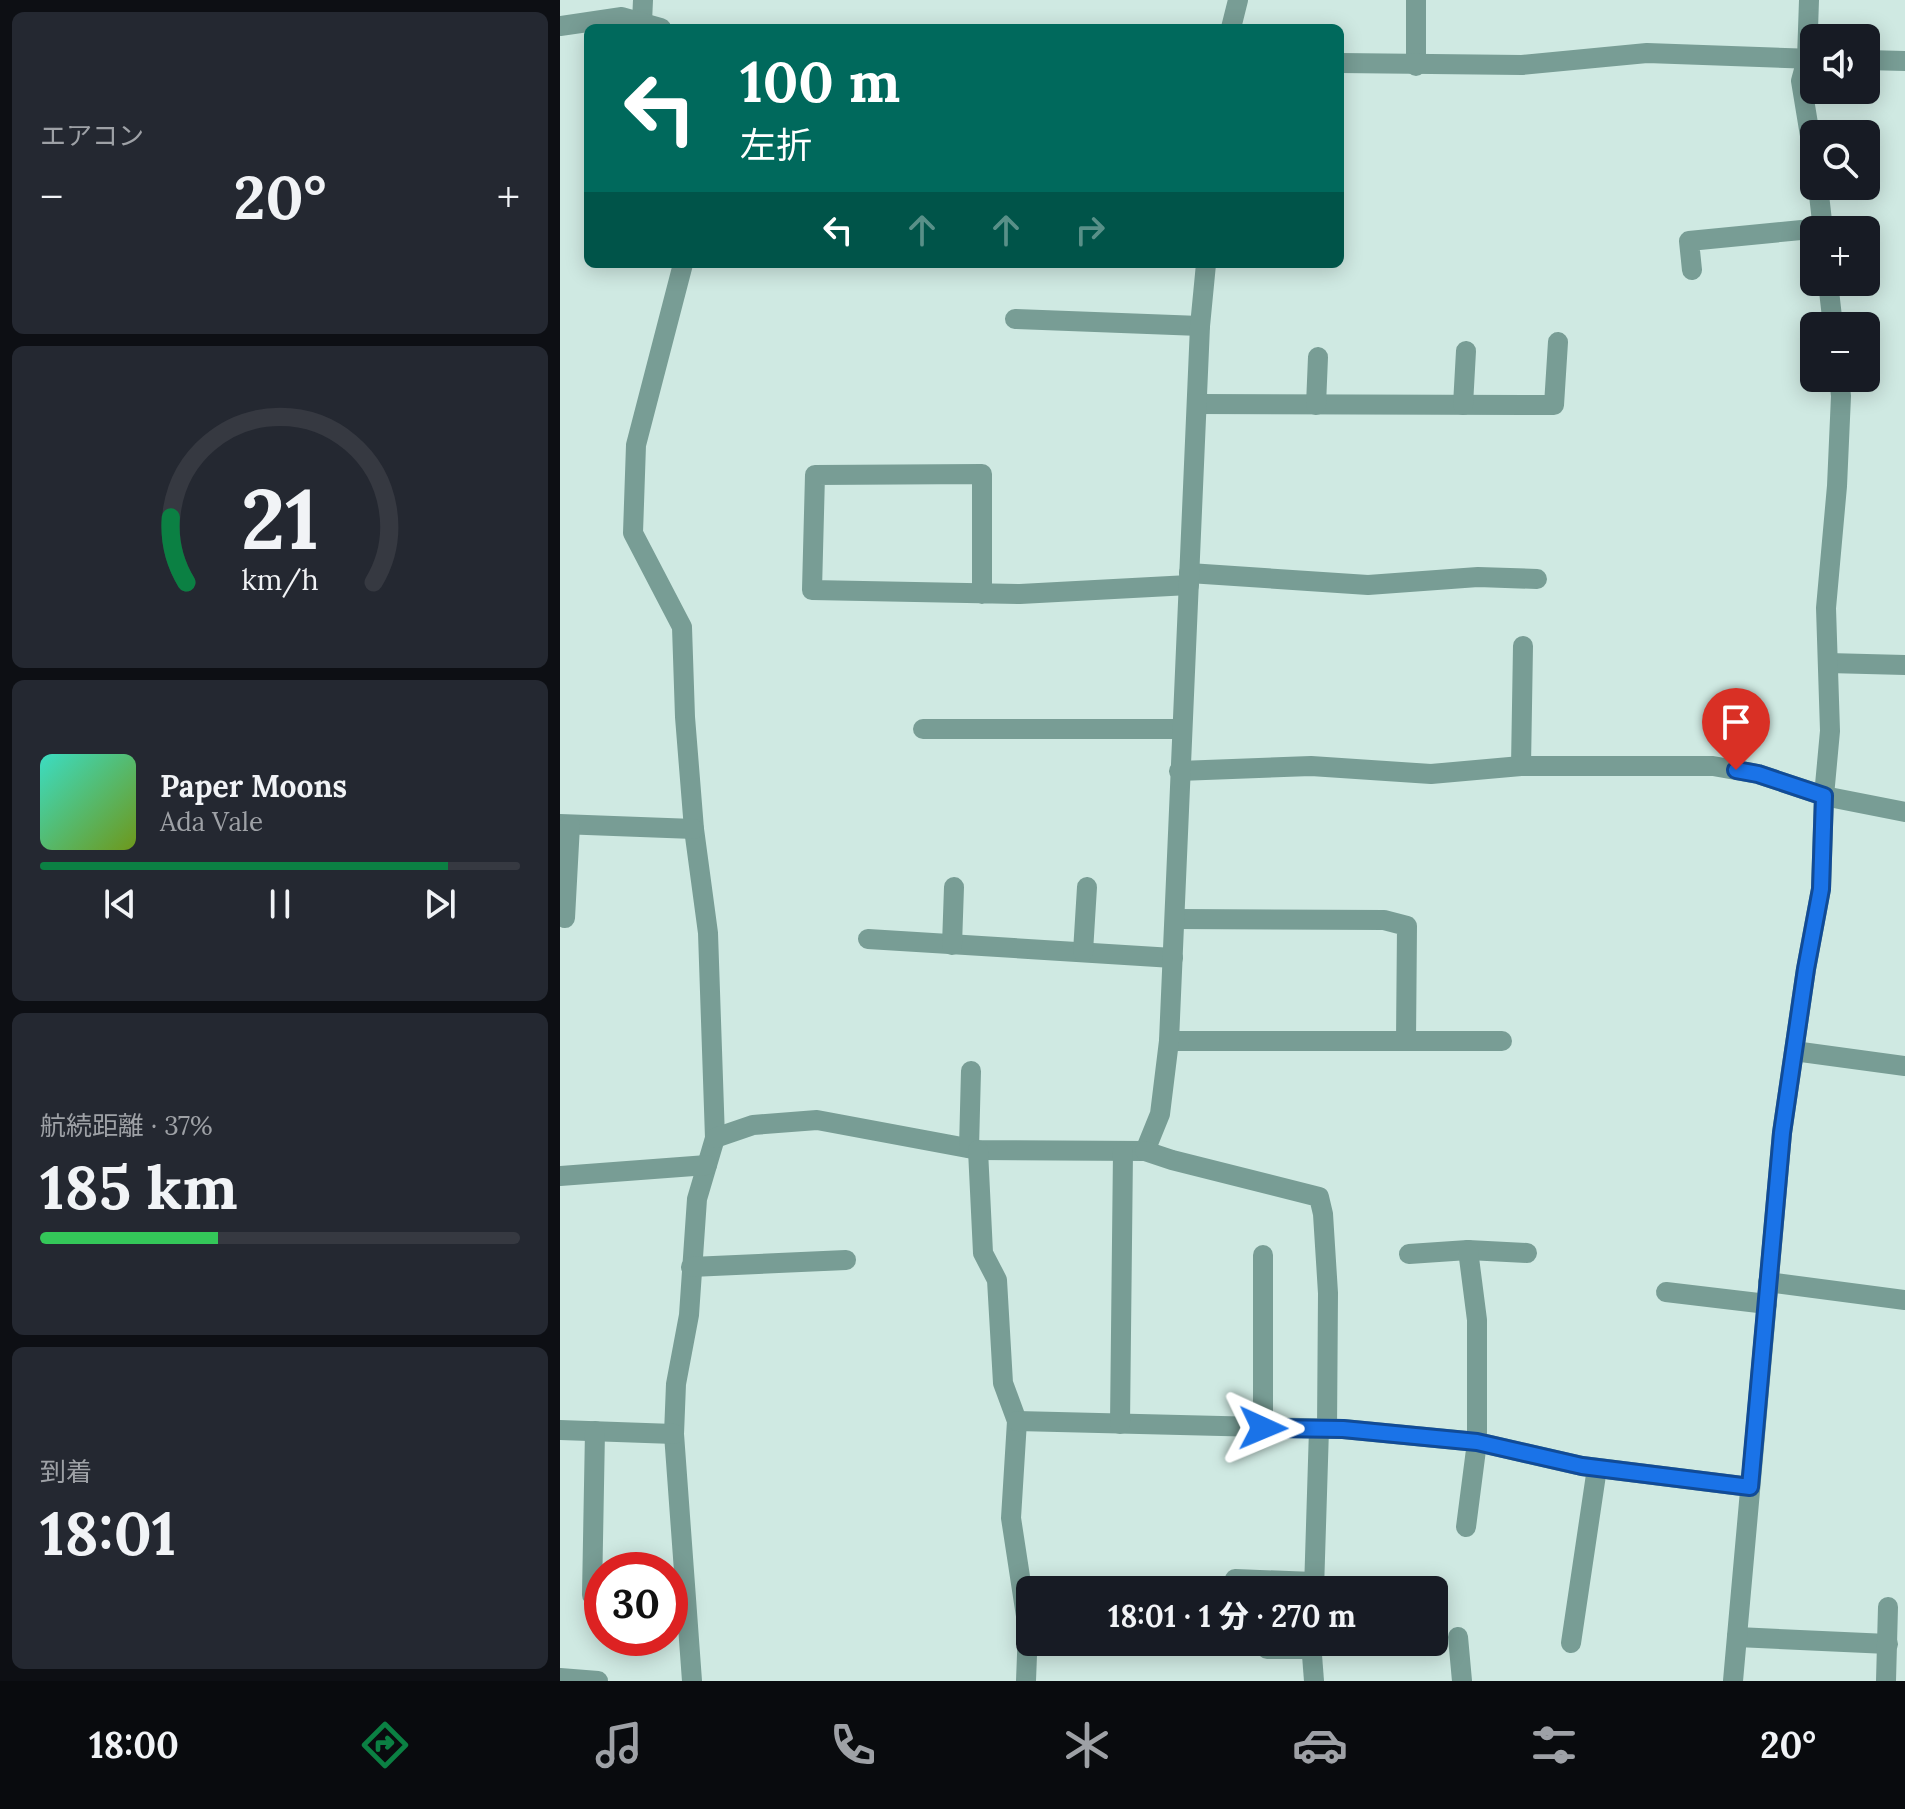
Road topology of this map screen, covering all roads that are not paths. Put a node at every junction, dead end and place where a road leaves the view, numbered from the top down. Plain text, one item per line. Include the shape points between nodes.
1 (643, 0) edge
2 (1238, 0) edge
3 (1416, 0) edge
4 (1809, 0) edge
5 (648, 24) edge
6 (654, 24) edge
7 (1232, 24) edge
8 (1810, 24) edge
9 (560, 26) edge
10 (1800, 59) edge
11 (1880, 60) edge
12 (1905, 61) edge
13 (1344, 63) edge
14 (1416, 66) junction
15 (1800, 231) edge
16 (682, 268) edge
17 (1206, 268) edge
18 (1692, 270) dead end
19 (1015, 319) dead end
20 (1200, 326) junction
21 (1558, 342) dead end
22 (1466, 351) dead end
23 (1318, 357) dead end
24 (1841, 392) edge
25 (1197, 404) junction
26 (1316, 405) junction
27 (1463, 405) junction
28 (1189, 579) junction
29 (1537, 579) dead end
30 (982, 594) junction
31 (1523, 646) dead end
32 (1828, 663) junction
33 (1905, 665) edge
34 (923, 729) dead end
35 (1181, 729) junction
36 (1521, 766) junction
37 (1179, 771) junction
38 (1824, 796) junction
39 (1905, 812) edge
40 (565, 824) edge
41 (694, 829) junction
42 (954, 887) dead end
43 (1087, 887) dead end
44 (565, 918) dead end
45 (1175, 919) junction
46 (868, 939) dead end
47 (952, 945) junction
48 (1083, 952) junction
49 (1173, 958) junction
50 (1169, 1041) junction
51 (1406, 1041) junction
52 (1502, 1041) dead end
53 (1794, 1051) junction
54 (1905, 1066) edge
55 (971, 1071) dead end
56 (715, 1138) junction
57 (974, 1149) junction
58 (1123, 1151) junction
59 (1145, 1151) junction
60 (707, 1165) junction
61 (560, 1176) edge
62 (1468, 1250) junction
63 (1527, 1253) dead end
64 (1409, 1254) dead end
65 (1263, 1255) dead end
66 (846, 1260) dead end
67 (691, 1267) junction
68 (1768, 1282) junction
69 (1666, 1292) dead end
70 (1905, 1300) edge
71 (1767, 1304) junction
72 (1017, 1421) junction
73 (1120, 1424) junction
74 (1263, 1428) junction
75 (1323, 1429) junction
76 (560, 1430) edge
77 (595, 1431) junction
78 (674, 1434) junction
79 (1477, 1442) junction
80 (1597, 1468) junction
81 (1750, 1487) junction
82 (1466, 1527) dead end
83 (593, 1552) edge
84 (1315, 1576) edge
85 (1888, 1607) dead end
86 (1458, 1637) dead end
87 (1737, 1637) junction
88 (1571, 1643) dead end
89 (1888, 1644) junction
90 (1312, 1656) edge
91 (560, 1678) edge
92 (598, 1681) edge
93 (692, 1681) edge
94 (1026, 1681) edge
95 (1314, 1681) edge
96 (1462, 1681) edge
97 (1733, 1681) edge
98 (1886, 1681) edge

1 - 6 street
2 - 7 street
3 - 14 street
4 - 8 street
5 - 9 street via 622,17
10 - 14 street via 1647,53 1522,65
11 - 12 street
13 - 14 street
15 - 18 street via 1689,241
16 - 41 street via 636,445 633,533 682,627
17 - 20 street
19 - 20 street
20 - 25 street
21 - 27 street via 1554,405
22 - 27 street
23 - 26 street
24 - 32 street via 1826,608
25 - 26 street
25 - 28 street
26 - 27 street
28 - 29 street via 1368,585 1478,577
28 - 30 street
28 - 35 street
30 - 30 street via 812,590 815,475 982,474
31 - 36 street
32 - 33 street
32 - 38 street via 1830,731
34 - 35 street
35 - 37 street
36 - 37 street via 1431,774 1311,766
36 - 38 street via 1713,766 1758,774
37 - 45 street
38 - 39 street
38 - 53 street via 1821,889
40 - 41 street
40 - 44 street
41 - 56 street via 708,933
42 - 47 street
43 - 48 street
45 - 49 street
45 - 51 street via 1384,920 1407,926
46 - 47 street
47 - 48 street
48 - 49 street
49 - 50 street
50 - 51 street
50 - 59 street via 1160,1114
51 - 52 street
53 - 54 street
53 - 68 street
55 - 57 street
56 - 57 street via 753,1125 817,1120
56 - 60 street
57 - 58 street
57 - 72 street via 983,1253 997,1280 1003,1383
58 - 59 street
58 - 73 street
59 - 75 street via 1319,1197 1328,1293
60 - 61 street
60 - 67 street via 697,1199
62 - 63 street
62 - 64 street
62 - 79 street via 1477,1320
65 - 74 street
66 - 67 street
67 - 78 street
68 - 70 street
68 - 71 street
69 - 71 street
71 - 81 street
72 - 73 street
72 - 94 street via 1011,1518 1028,1629
73 - 74 street
74 - 75 street
75 - 79 street
75 - 84 street
76 - 77 street
77 - 78 street
77 - 83 street
78 - 93 street
79 - 80 street
79 - 82 street
80 - 81 street
80 - 88 street
81 - 87 street
85 - 89 street
86 - 96 street
87 - 89 street
87 - 97 street
89 - 98 street
90 - 95 street
91 - 92 street

